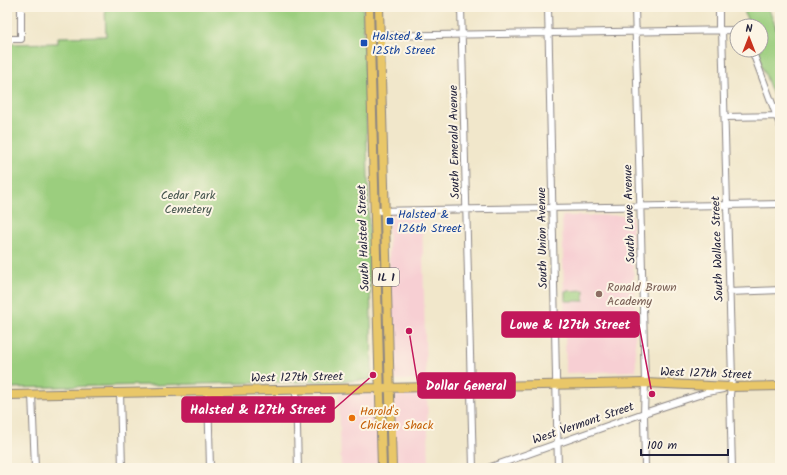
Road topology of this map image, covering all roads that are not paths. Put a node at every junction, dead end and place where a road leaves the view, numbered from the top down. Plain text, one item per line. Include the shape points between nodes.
1 (21, 7) edge
2 (369, 7) edge
3 (379, 7) edge
4 (461, 7) edge
5 (548, 7) edge
6 (635, 7) edge
7 (718, 7) edge
8 (721, 30) junction
9 (729, 30) edge
10 (636, 32) junction
11 (548, 33) junction
12 (462, 35) junction
13 (370, 36) junction
14 (380, 36) junction
15 (7, 40) edge
16 (755, 58) edge
17 (777, 116) junction
18 (725, 117) junction
19 (780, 125) edge
20 (727, 204) junction
21 (780, 204) edge
22 (640, 206) junction
23 (553, 208) junction
24 (466, 210) junction
25 (374, 211) junction
26 (384, 211) junction
27 (780, 290) edge
28 (729, 292) junction
29 (645, 383) junction
30 (557, 384) junction
31 (471, 385) junction
32 (780, 386) edge
33 (380, 387) junction
34 (389, 387) junction
35 (731, 387) junction
36 (296, 389) junction
37 (208, 391) junction
38 (120, 392) junction
39 (32, 394) junction
40 (7, 395) edge
41 (644, 413) junction
42 (558, 444) junction
43 (35, 468) edge
44 (122, 468) edge
45 (210, 468) edge
46 (298, 468) edge
47 (382, 468) edge
48 (392, 468) edge
49 (473, 468) edge
50 (488, 468) edge
51 (558, 468) edge
52 (645, 468) edge
53 (732, 468) edge

1 - 15 street via 21,39
2 - 13 main road, South Halsted Street / IL 1
3 - 14 main road, South Halsted Street / IL 1
4 - 12 street, South Emerald Avenue
5 - 11 street, South Union Avenue
6 - 10 street, South Lowe Avenue
7 - 8 street, South Wallace Street
8 - 9 street
8 - 10 street
8 - 18 street, South Wallace Street
10 - 11 street
10 - 22 street, South Lowe Avenue
11 - 12 street
11 - 23 street, South Union Avenue
12 - 14 street
12 - 24 street, South Emerald Avenue
13 - 14 street
13 - 25 main road, South Halsted Street / IL 1
14 - 26 main road, South Halsted Street / IL 1
16 - 17 street
17 - 18 street
17 - 19 street
18 - 20 street, South Wallace Street
20 - 21 street
20 - 22 street
20 - 28 street, South Wallace Street
22 - 23 street
22 - 29 street, South Lowe Avenue
23 - 24 street
23 - 30 street, South Union Avenue
24 - 26 street
24 - 31 street, South Emerald Avenue
25 - 26 street
25 - 33 main road, South Halsted Street / IL 1
26 - 34 main road, South Halsted Street / IL 1
27 - 28 street
28 - 35 street, South Wallace Street
29 - 30 main road, West 127th Street
29 - 35 main road, West 127th Street
29 - 41 street, South Lowe Avenue
30 - 31 main road, West 127th Street
30 - 42 street, South Union Avenue
31 - 34 main road, West 127th Street
31 - 49 street, South Emerald Avenue
32 - 35 main road, West 127th Street
33 - 34 main road, West 127th Street
33 - 36 main road, West 127th Street
33 - 47 main road, South Halsted Street / IL 1
34 - 48 main road, South Halsted Street / IL 1
35 - 41 street, West Vermont Street
35 - 53 street, South Wallace Street
36 - 37 main road, West 127th Street
36 - 46 street
37 - 38 main road, West 127th Street
37 - 45 street
38 - 39 main road, West 127th Street
38 - 44 street
39 - 40 main road, West 127th Street
39 - 43 street
41 - 42 street, West Vermont Street
41 - 52 street, South Lowe Avenue
42 - 50 street, West Vermont Street
42 - 51 street, South Union Avenue

